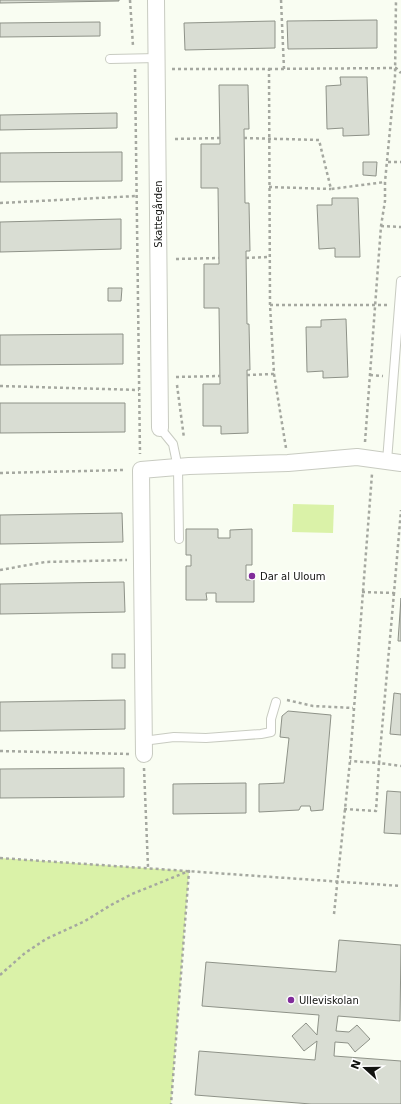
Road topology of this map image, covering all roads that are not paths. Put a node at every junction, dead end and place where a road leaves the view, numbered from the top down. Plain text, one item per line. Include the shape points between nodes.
1 (156, 0) edge
2 (110, 59) dead end
3 (157, 63) junction
4 (401, 280) edge
5 (160, 428) joint
6 (381, 460) edge
7 (183, 467) junction
8 (179, 539) dead end
9 (276, 702) road end
10 (143, 748) joint

1 - 3 street, Skattegården
2 - 3 lane via 135,59
3 - 5 street, Skattegården
4 - 6 lane
5 - 7 lane via 173,444
6 - 7 street via 357,457 288,463
7 - 8 lane
7 - 10 street via 140,470
9 - 10 lane via 271,718 272,732 206,738 174,737

